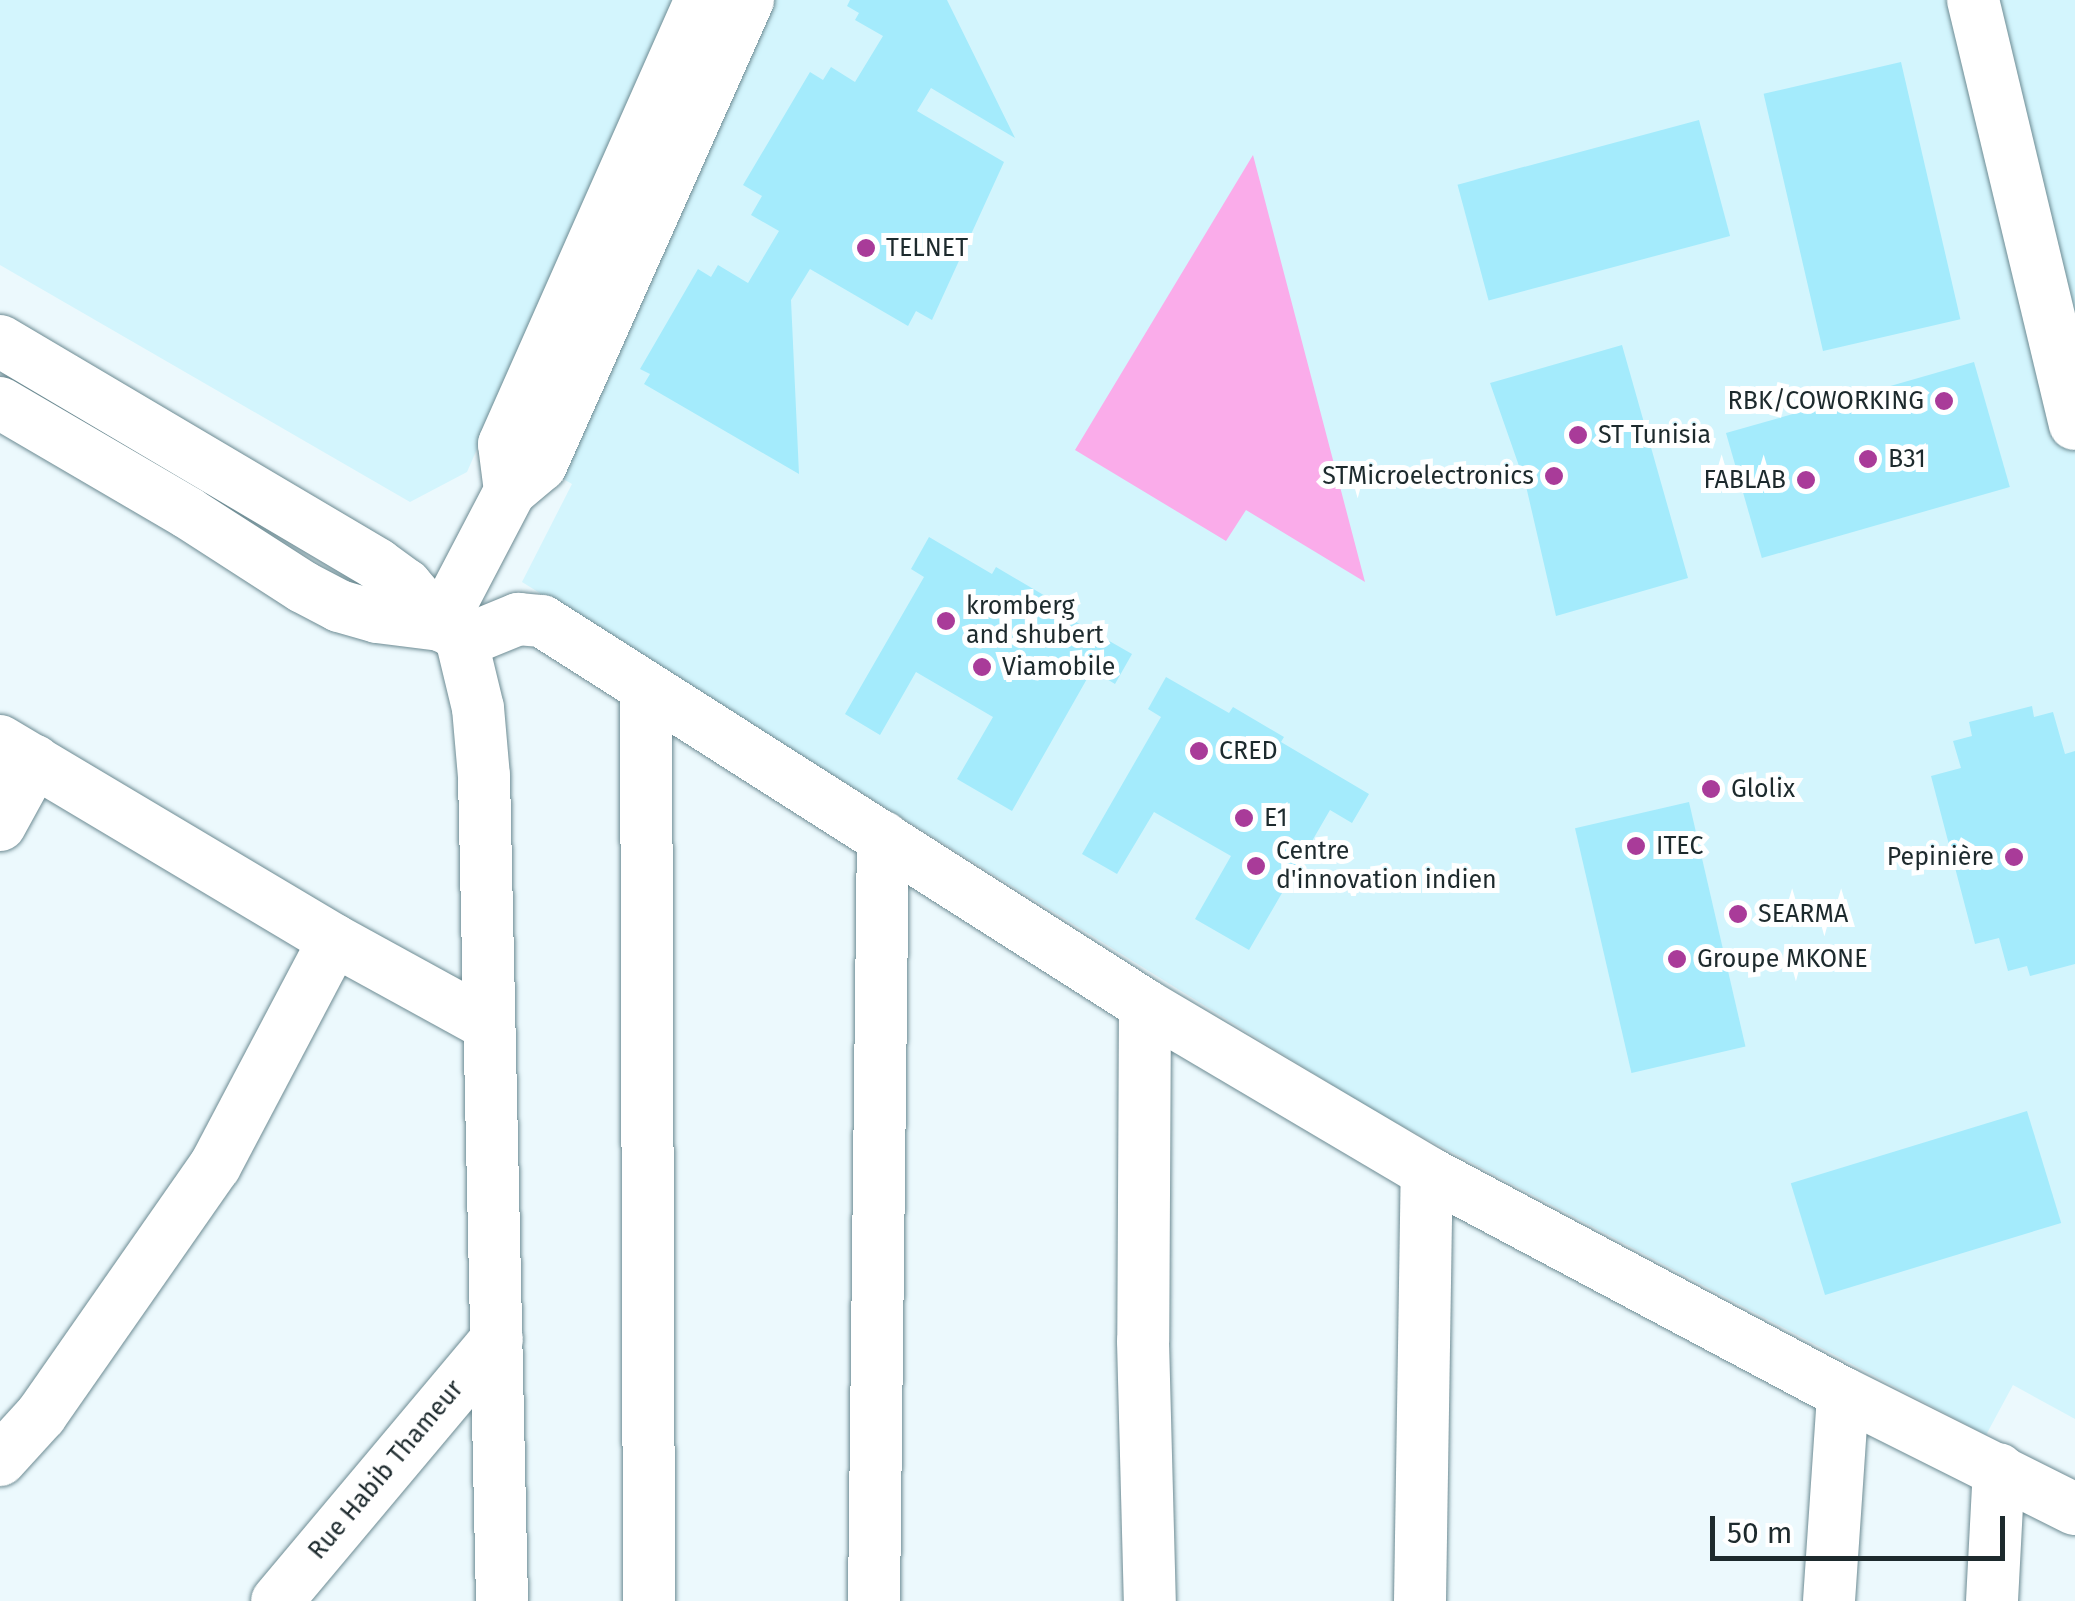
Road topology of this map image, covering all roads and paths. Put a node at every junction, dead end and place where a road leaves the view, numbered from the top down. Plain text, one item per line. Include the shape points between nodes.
1 (701, 0) edge
2 (748, 0) edge
3 (1972, 0) edge
4 (0, 340) edge
5 (0, 403) edge
6 (2075, 424) edge
7 (510, 491) junction
8 (451, 634) junction
9 (646, 690) junction
10 (18, 751) edge
11 (0, 825) edge
12 (883, 838) junction
13 (334, 940) junction
14 (1145, 1006) junction
15 (487, 1024) junction
16 (1426, 1172) junction
17 (497, 1340) junction
18 (1843, 1393) junction
19 (0, 1460) edge
20 (1999, 1469) junction
21 (2075, 1510) edge
22 (277, 1601) edge
23 (502, 1601) edge
24 (649, 1601) edge
25 (874, 1601) edge
26 (1150, 1601) edge
27 (1420, 1601) edge
28 (1829, 1601) edge
29 (1992, 1601) edge

1 - 7 street via 504,444
2 - 7 street via 541,465
3 - 6 street
4 - 8 street via 377,564
5 - 8 street via 340,606
7 - 8 street
8 - 9 street via 537,619
8 - 15 street via 478,708
9 - 12 street
9 - 24 street
10 - 11 street
10 - 13 street
12 - 14 street
12 - 25 street
13 - 15 street
13 - 19 street via 215,1166 40,1415
14 - 16 street
14 - 26 street
15 - 17 street
16 - 18 street
16 - 27 street
17 - 22 street, Rue Habib Thameur
17 - 23 street
18 - 20 street
18 - 28 street
20 - 21 street
20 - 29 street

